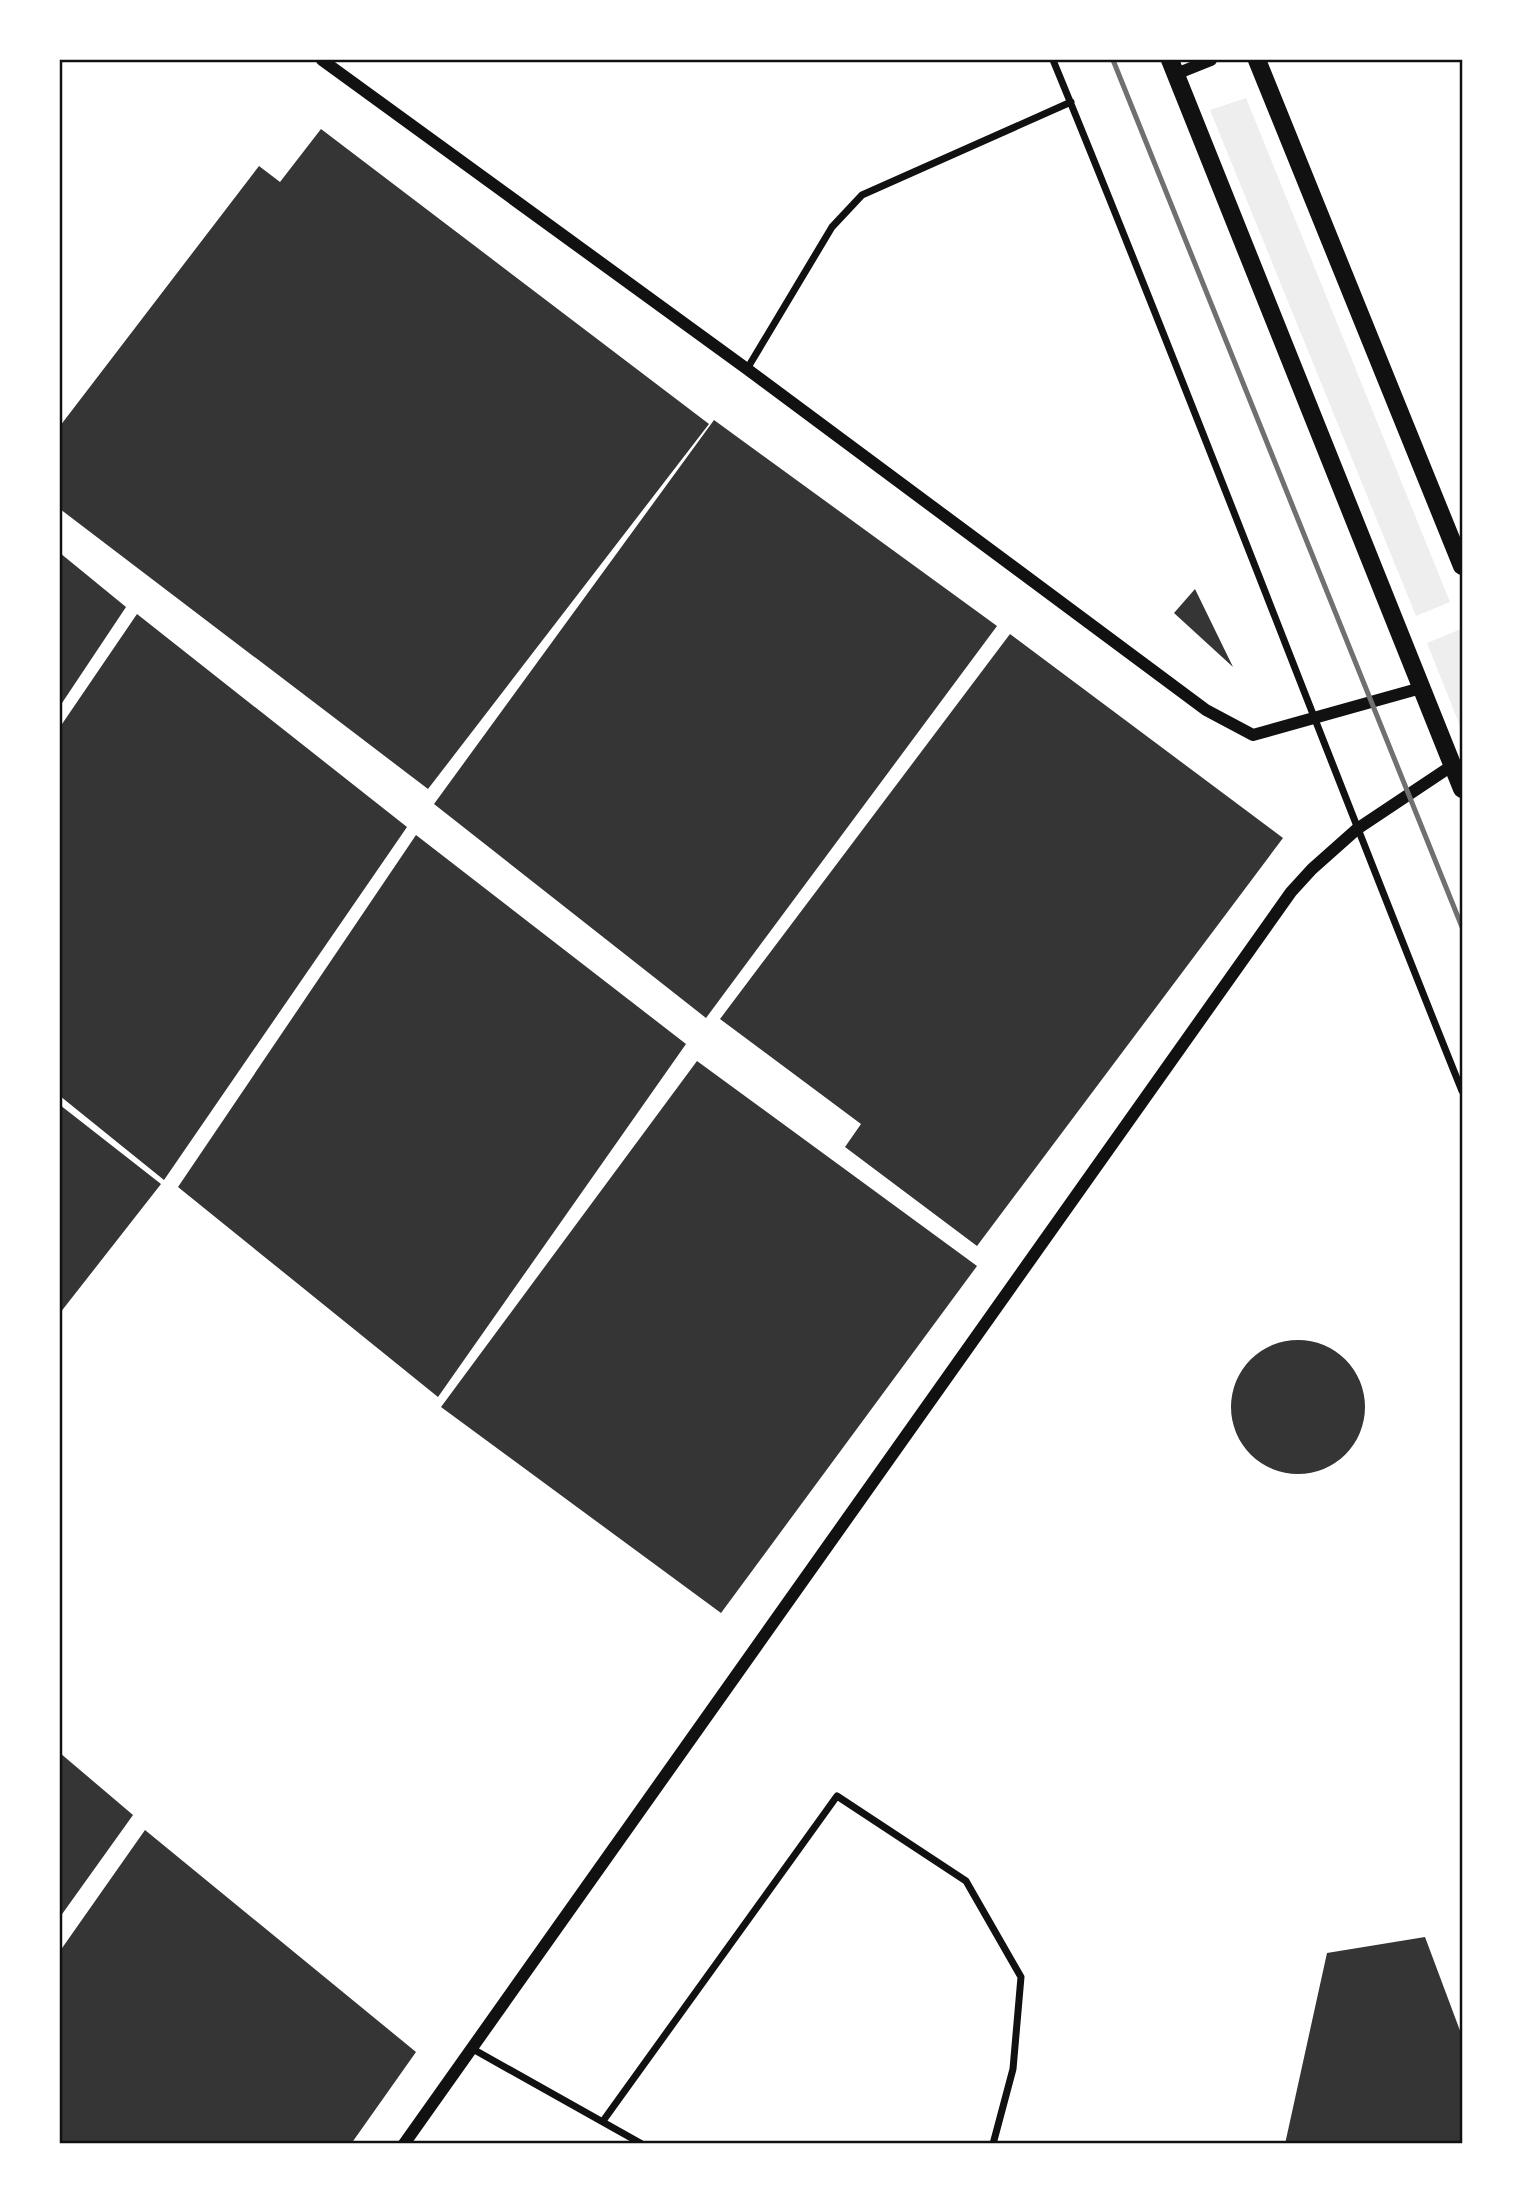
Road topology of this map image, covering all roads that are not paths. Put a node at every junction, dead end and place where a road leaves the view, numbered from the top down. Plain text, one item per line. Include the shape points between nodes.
1 (322, 60) edge
2 (1053, 60) edge
3 (1211, 60) edge
4 (1257, 60) edge
5 (1173, 67) edge
6 (1071, 102) junction
7 (747, 369) junction
8 (1462, 566) edge
9 (1421, 688) junction
10 (1316, 717) junction
11 (1453, 765) junction
12 (1462, 789) edge
13 (1356, 829) junction
14 (1462, 1091) edge
15 (471, 2048) junction
16 (603, 2122) junction
17 (404, 2144) edge
18 (642, 2144) edge
19 (993, 2144) edge

1 - 7 street
2 - 6 street
3 - 5 street
4 - 8 main road
5 - 9 main road
6 - 7 street via 862,195 832,227
6 - 10 street
7 - 10 street via 1206,710 1253,735
9 - 10 street
9 - 11 main road
10 - 13 street
11 - 12 main road
11 - 13 street
13 - 14 street
13 - 15 street via 1291,892
15 - 16 street
15 - 17 street
16 - 18 street
16 - 19 street via 836,1796 966,1881 1021,1977 1013,2069

